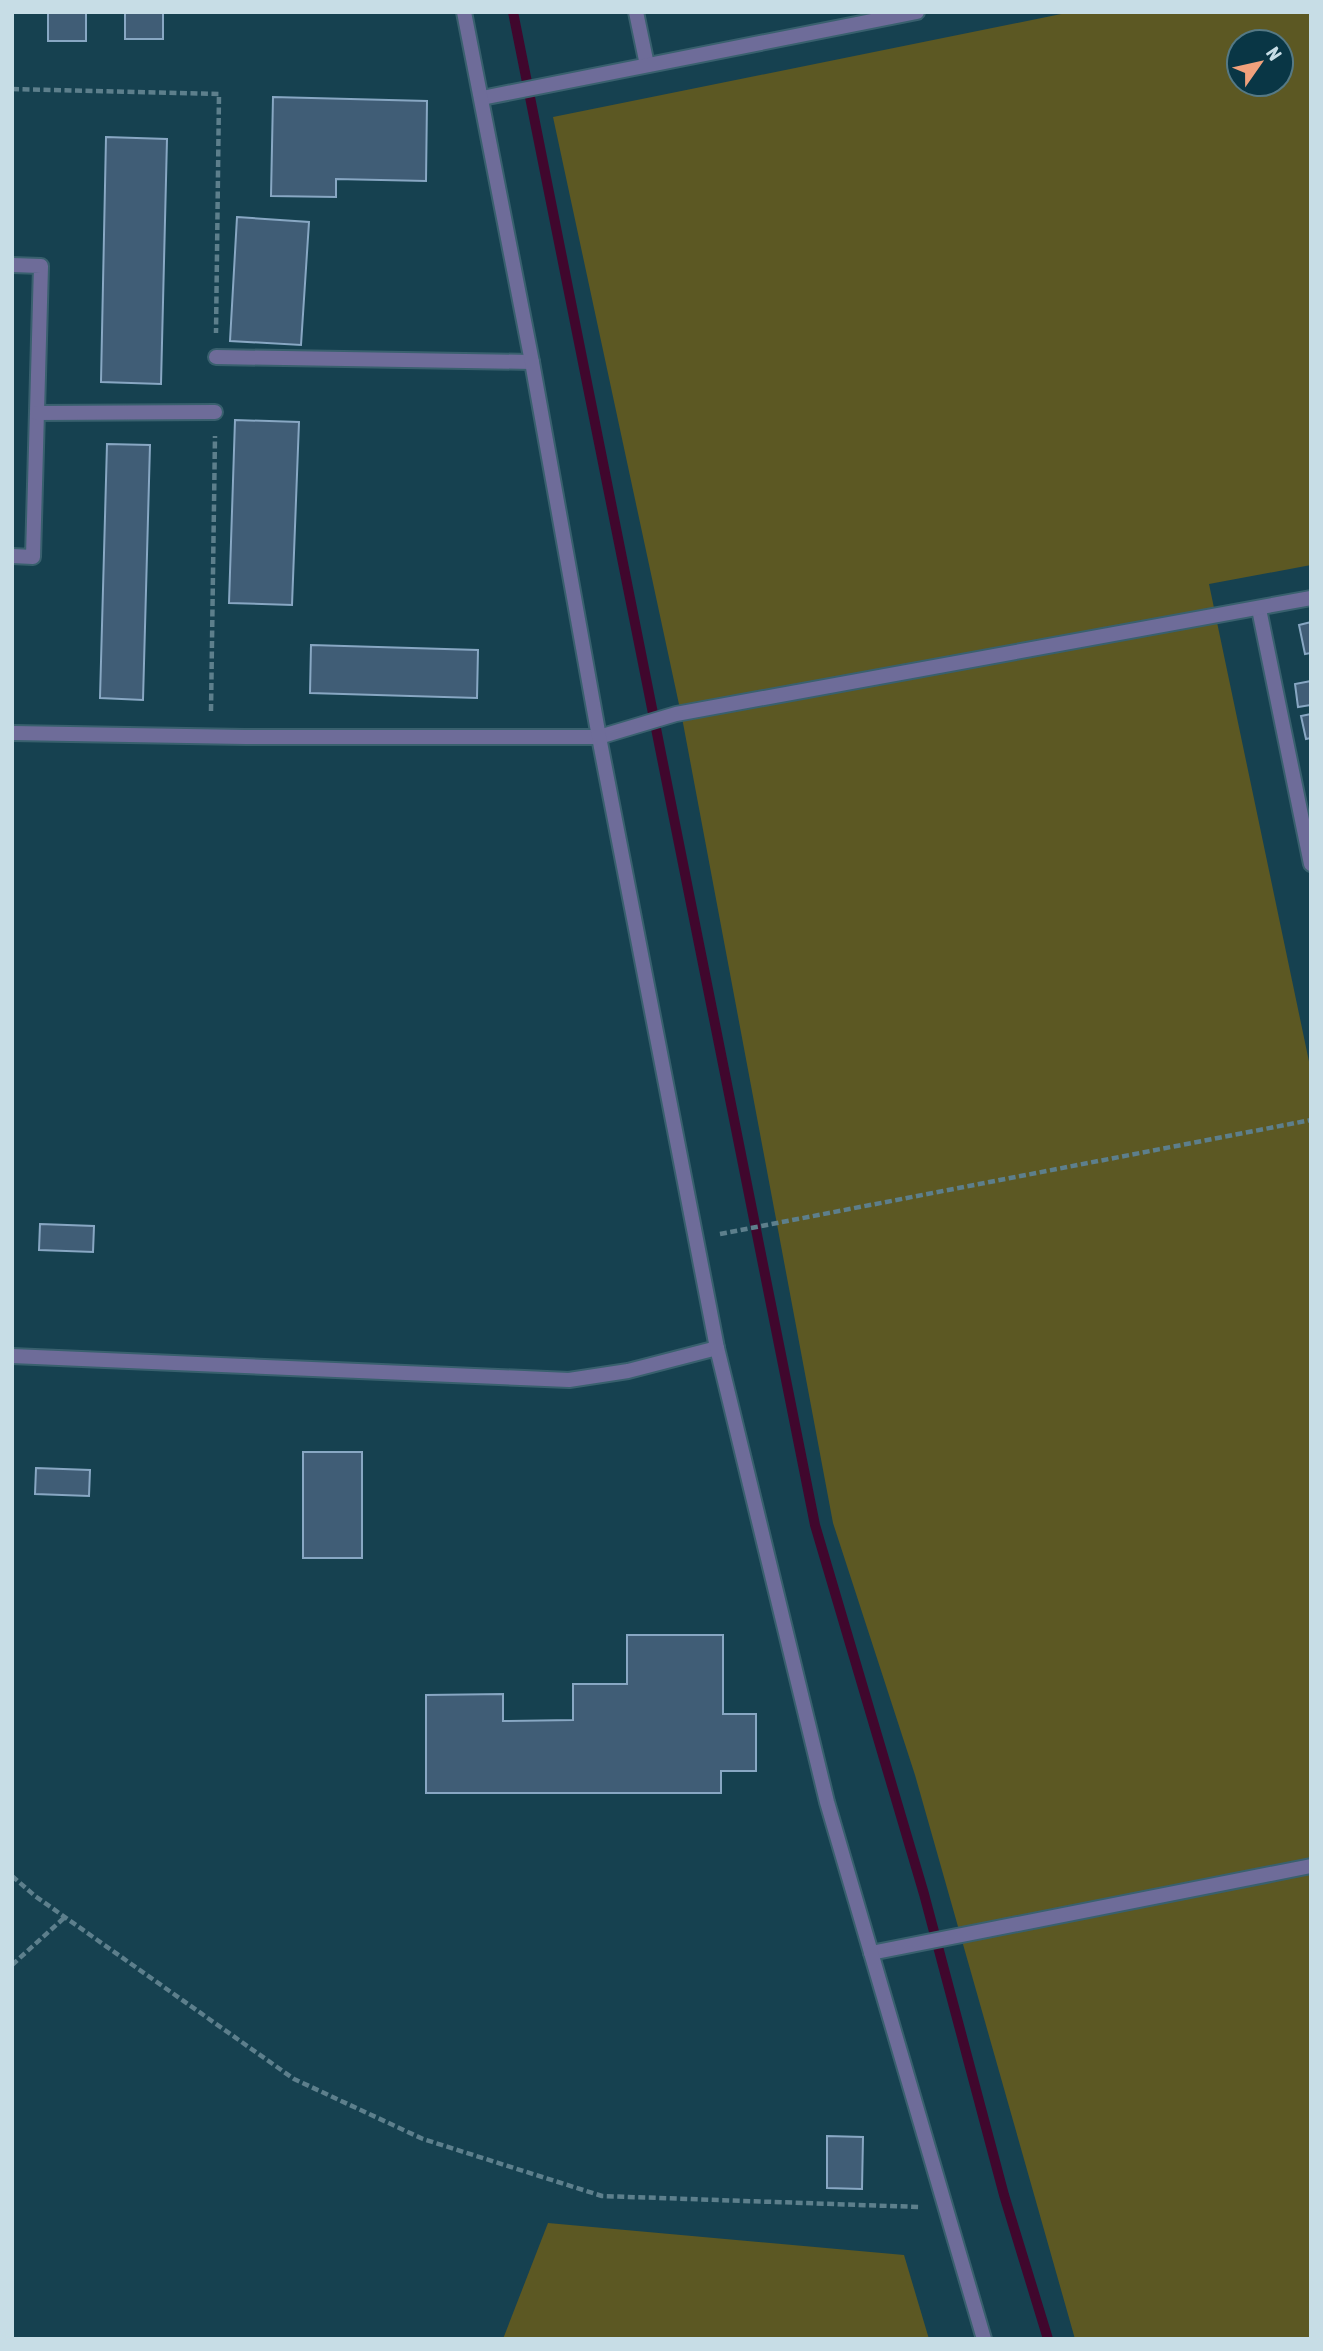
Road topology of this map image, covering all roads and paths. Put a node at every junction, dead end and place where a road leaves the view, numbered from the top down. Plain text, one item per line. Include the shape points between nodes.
1 (464, 12) edge
2 (636, 12) edge
3 (917, 12) edge
4 (846, 19) edge
5 (647, 65) junction
6 (12, 89) edge
7 (482, 98) junction
8 (12, 265) edge
9 (216, 357) joint
10 (532, 362) junction
11 (215, 412) joint
12 (37, 413) junction
13 (12, 556) edge
14 (1311, 598) edge
15 (1259, 608) junction
16 (12, 733) edge
17 (211, 736) junction
18 (599, 737) junction
19 (1306, 820) edge
20 (1311, 864) edge
21 (1311, 1120) edge
22 (731, 1232) dead end
23 (717, 1348) junction
24 (12, 1356) edge
25 (1311, 1866) edge
26 (12, 1876) edge
27 (65, 1917) junction
28 (871, 1953) junction
29 (12, 1965) edge
30 (945, 2208) junction
31 (984, 2339) edge

1 - 7 street
2 - 5 street
3 - 4 street
4 - 5 street
5 - 7 street
6 - 9 path via 219,94
7 - 10 street
8 - 12 street via 41,266
9 - 10 street
10 - 18 street
11 - 12 street
11 - 17 path
12 - 13 street via 33,557
14 - 15 street
15 - 18 street via 676,714
15 - 19 street
16 - 17 street
17 - 18 street
18 - 23 street
19 - 20 street
21 - 22 path
23 - 24 street via 628,1371 569,1380
23 - 28 street via 827,1802
25 - 28 street
26 - 27 path
27 - 29 path
27 - 30 path via 294,2080 423,2140 602,2196
28 - 30 street
30 - 31 street

